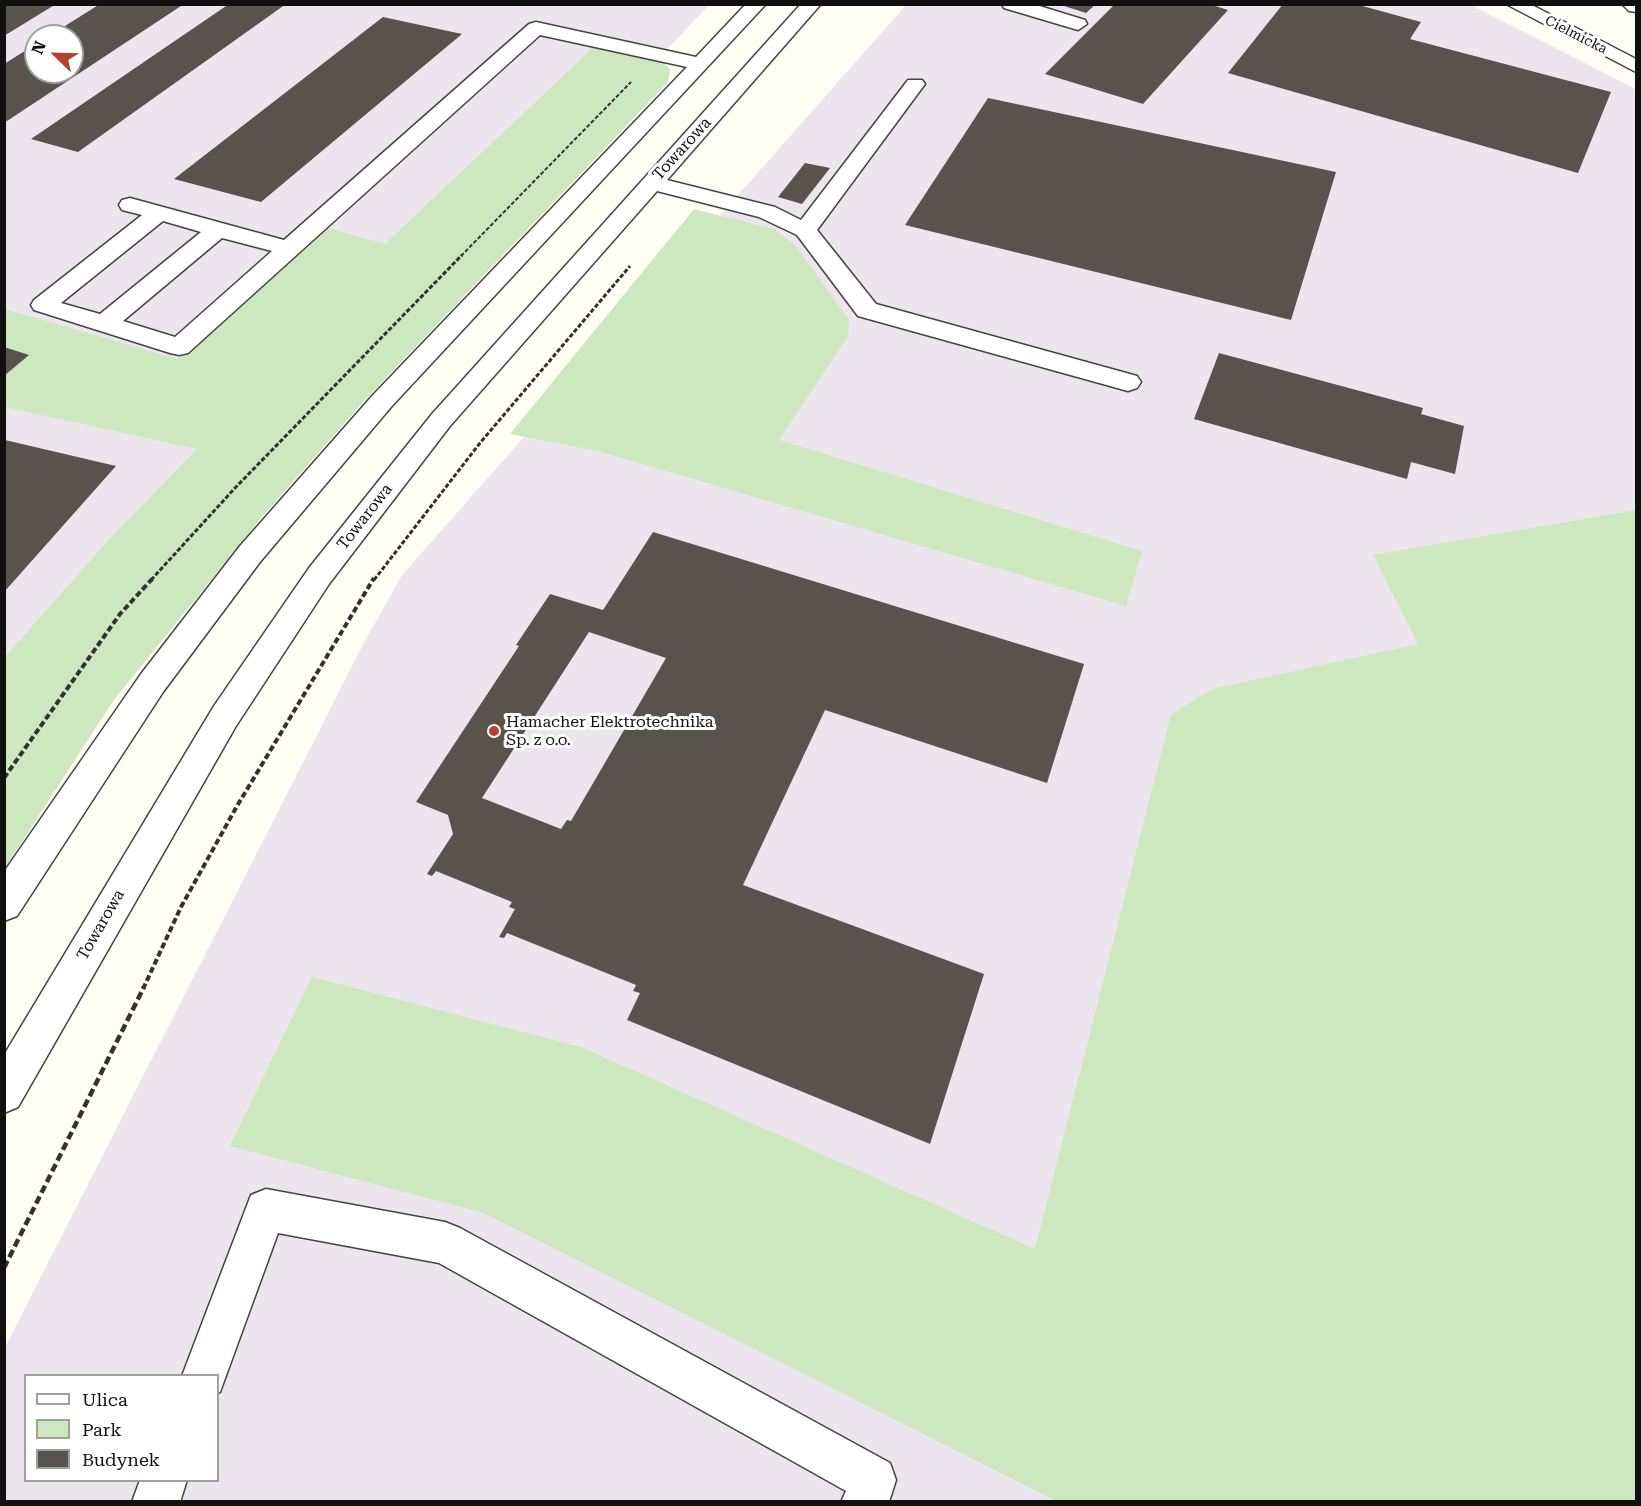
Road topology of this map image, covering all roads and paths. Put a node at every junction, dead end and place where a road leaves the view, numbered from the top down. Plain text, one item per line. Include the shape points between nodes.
1 (758, 4) edge
2 (812, 4) edge
3 (1011, 4) edge
4 (1515, 4) edge
5 (1631, 4) edge
6 (1636, 7) edge
7 (1078, 24) dead end
8 (658, 55) junction
9 (702, 64) junction
10 (1636, 66) edge
11 (915, 84) dead end
12 (651, 183) junction
13 (130, 205) dead end
14 (159, 213) junction
15 (218, 229) junction
16 (805, 230) junction
17 (289, 249) junction
18 (632, 264) dead end
19 (104, 324) junction
20 (1128, 381) dead end
21 (4, 778) edge
22 (4, 904) edge
23 (4, 1093) edge
24 (4, 1268) edge
25 (205, 1374) edge
26 (163, 1482) edge
27 (156, 1502) edge
28 (865, 1502) edge

1 - 9 street
2 - 12 street, Towarowa
3 - 7 street
4 - 10 street, Cielmicka
5 - 6 street
8 - 9 street
8 - 17 street via 536,28
8 - 21 path via 244,479 120,614
9 - 22 street via 382,401 250,554 152,683
11 - 16 street
12 - 16 street via 767,212
12 - 23 street, Towarowa via 441,420 319,576 225,716
13 - 14 street
14 - 15 street
14 - 19 street via 43,305
15 - 17 street
15 - 19 street
16 - 20 street via 867,310
17 - 19 street via 179,347
18 - 24 path via 480,443 380,569 181,907
25 - 28 street via 266,1209 445,1243 873,1480
26 - 27 street

